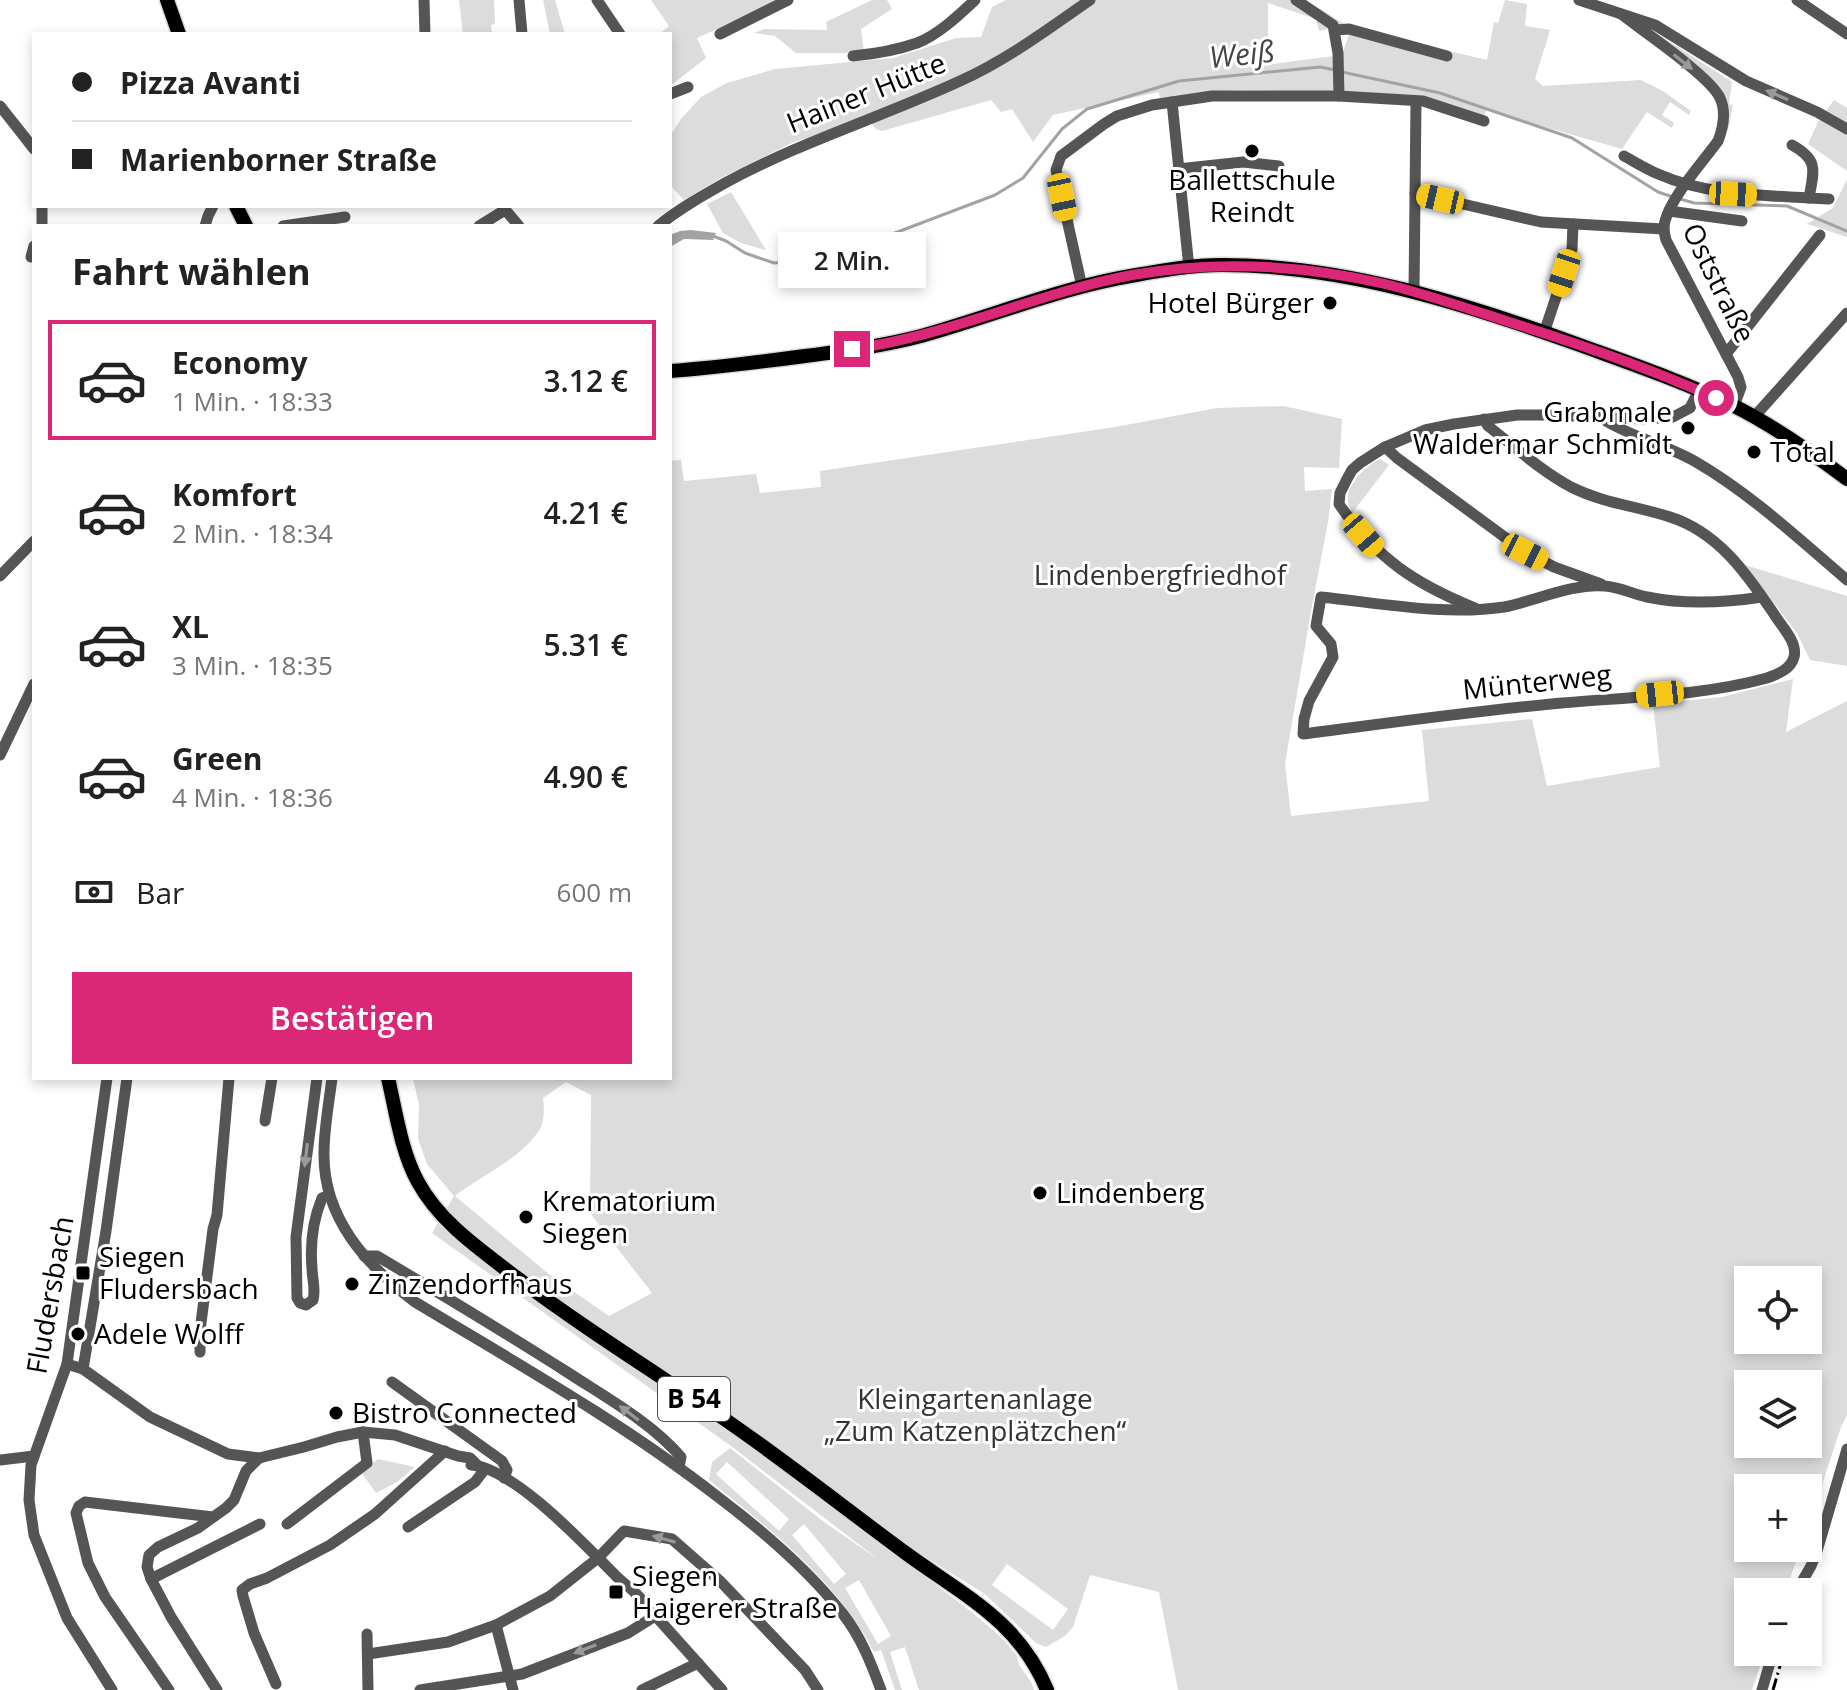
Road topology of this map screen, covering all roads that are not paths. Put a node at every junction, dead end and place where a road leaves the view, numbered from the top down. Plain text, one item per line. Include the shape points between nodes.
1 (167, 0) edge
2 (424, 0) edge
3 (519, 0) edge
4 (597, 0) edge
5 (788, 0) edge
6 (975, 0) edge
7 (1090, 0) edge
8 (1296, 0) edge
9 (1579, 0) edge
10 (1797, 0) edge
11 (1621, 14) junction
12 (1335, 30) junction
13 (178, 32) edge
14 (425, 32) edge
15 (522, 32) edge
16 (619, 32) edge
17 (720, 34) dead end
18 (1847, 34) edge
19 (853, 56) dead end
20 (1447, 56) dead end
21 (688, 87) dead end
22 (672, 93) edge
23 (1339, 96) junction
24 (1172, 102) junction
25 (1416, 102) junction
26 (0, 106) edge
27 (1484, 121) dead end
28 (1847, 129) edge
29 (1792, 145) dead end
30 (32, 146) edge
31 (1624, 156) dead end
32 (1279, 166) dead end
33 (1178, 169) junction
34 (1684, 187) junction
35 (1415, 193) junction
36 (1809, 198) junction
37 (1829, 199) dead end
38 (504, 208) edge
39 (1671, 208) junction
40 (340, 218) dead end
41 (1742, 221) dead end
42 (297, 224) edge
43 (482, 224) edge
44 (517, 224) edge
45 (661, 224) edge
46 (1573, 224) junction
47 (1663, 229) junction
48 (1820, 235) dead end
49 (1189, 268) junction
50 (1082, 287) junction
51 (1414, 292) junction
52 (1847, 313) edge
53 (1544, 333) junction
54 (1726, 354) junction
55 (672, 371) edge
56 (1699, 390) junction
57 (1734, 406) junction
58 (1754, 417) junction
59 (1600, 418) junction
60 (1484, 419) junction
61 (1385, 447) junction
62 (1847, 479) edge
63 (32, 543) edge
64 (0, 576) edge
65 (1847, 580) edge
66 (1606, 586) junction
67 (1762, 597) junction
68 (1476, 609) junction
69 (32, 688) edge
70 (0, 755) edge
71 (107, 1080) edge
72 (127, 1080) edge
73 (229, 1080) edge
74 (272, 1080) edge
75 (317, 1080) edge
76 (332, 1080) edge
77 (388, 1080) edge
78 (265, 1121) dead end
79 (329, 1195) junction
80 (364, 1256) junction
81 (200, 1352) dead end
82 (67, 1364) junction
83 (83, 1369) junction
84 (392, 1382) dead end
85 (363, 1432) junction
86 (1847, 1449) edge
87 (445, 1451) junction
88 (34, 1456) junction
89 (259, 1458) junction
90 (0, 1460) edge
91 (679, 1467) junction
92 (482, 1468) junction
93 (504, 1478) junction
94 (213, 1517) junction
95 (260, 1524) dead end
96 (287, 1524) dead end
97 (408, 1527) dead end
98 (598, 1558) junction
99 (1804, 1578) edge
100 (151, 1579) junction
101 (655, 1616) junction
102 (496, 1625) junction
103 (367, 1634) dead end
104 (368, 1654) junction
105 (698, 1663) junction
106 (1769, 1666) edge
107 (508, 1676) junction
108 (276, 1684) dead end
109 (112, 1690) edge
110 (169, 1690) edge
111 (217, 1690) edge
112 (368, 1690) edge
113 (420, 1690) edge
114 (513, 1690) edge
115 (642, 1690) edge
116 (722, 1690) edge
117 (818, 1690) edge
118 (881, 1690) edge
119 (1047, 1690) edge
120 (1762, 1690) edge

1 - 13 main road
2 - 14 street
3 - 15 street
4 - 16 street
5 - 17 street
6 - 19 street via 916,43
7 - 45 street, Hainer Hütte via 993,65 748,170
8 - 12 street
9 - 11 street
10 - 18 street
28 -> 11 street via 1746,81 1655,25
11 -> 34 street, Oststraße via 1707,80 1720,98 1718,141
12 - 20 street via 1349,29
12 - 23 street
21 - 22 street
23 - 24 street via 1212,96
23 - 25 street
24 - 33 street
24 - 50 street via 1117,116 1061,156 1056,170
25 - 27 street
25 - 35 street
26 - 30 street
29 - 36 street via 1812,162
31 - 34 street, Oststraße
32 - 33 street via 1243,162
33 - 49 street
34 - 36 street
34 - 39 street, Oststraße
35 - 46 street via 1541,222
35 - 51 street
36 - 37 street
38 - 43 street
38 - 44 street
39 - 41 street
39 - 47 street, Oststraße
40 - 42 street
46 - 47 street
46 - 53 street via 1572,249
47 - 54 street, Oststraße
48 - 54 street
49 - 50 main road
49 - 51 main road via 1271,267
50 - 55 main road via 882,345
51 - 53 main road
52 - 58 street
53 - 56 main road
54 - 57 street, Oststraße via 1741,387
56 - 57 main road
56 - 59 street via 1690,408 1673,417
57 - 58 main road
58 - 62 main road
59 - 60 street
59 - 65 street via 1697,462 1752,500
60 - 61 street via 1425,430
60 - 67 street via 1567,485 1670,517 1703,533 1736,562
61 - 66 street via 1525,552
61 - 68 street via 1352,470 1339,504 1389,562 1443,596
63 - 64 street
66 - 67 street via 1688,603
66 - 68 street
67 - 68 street, Münterweg via 1795,649 1788,668 1767,678 1712,689 1303,734 1309,701 1333,657 1331,644 1316,626 1321,597
69 - 70 street
71 - 82 street, Fludersbach
72 - 83 street, Fludersbach
73 - 81 street
74 - 78 street
75 -> 79 street via 296,1237 297,1298 306,1305 315,1294 316,1219 322,1198
76 - 79 street via 324,1150
77 - 119 main road, B 54 via 418,1182 442,1215 558,1308 720,1416 979,1603 1024,1650
79 - 80 street via 341,1225
80 - 91 street via 415,1302
91 -> 80 street via 681,1457 671,1445 620,1406 402,1270 377,1256
82 - 83 street
82 - 88 street, Fludersbach
83 - 89 street via 150,1417 228,1454
84 - 93 street via 502,1461
85 - 87 street via 395,1435
85 - 89 street
85 - 96 street via 367,1463
86 - 99 street
87 - 92 street
87 - 108 street via 375,1514 330,1545 242,1590
88 - 90 street
88 - 109 street, Fludersbach via 29,1500 34,1535 67,1618
89 - 94 street via 246,1471 234,1500
91 - 118 street via 812,1579 865,1648
92 - 93 street
92 - 97 street via 475,1482
93 - 98 street via 545,1507
94 - 100 street via 149,1555
94 - 110 street via 85,1502 76,1513 88,1563 105,1597
95 - 100 street
98 - 101 street
98 - 102 street via 550,1596
117 -> 98 street via 753,1615 672,1539 624,1531
100 - 111 street
101 - 105 street
101 -> 107 street via 628,1633
102 - 104 street via 448,1642
102 - 107 street
103 - 104 street
104 - 112 street
105 - 115 street
105 - 116 street
106 - 120 street
107 - 113 street
107 - 114 street

